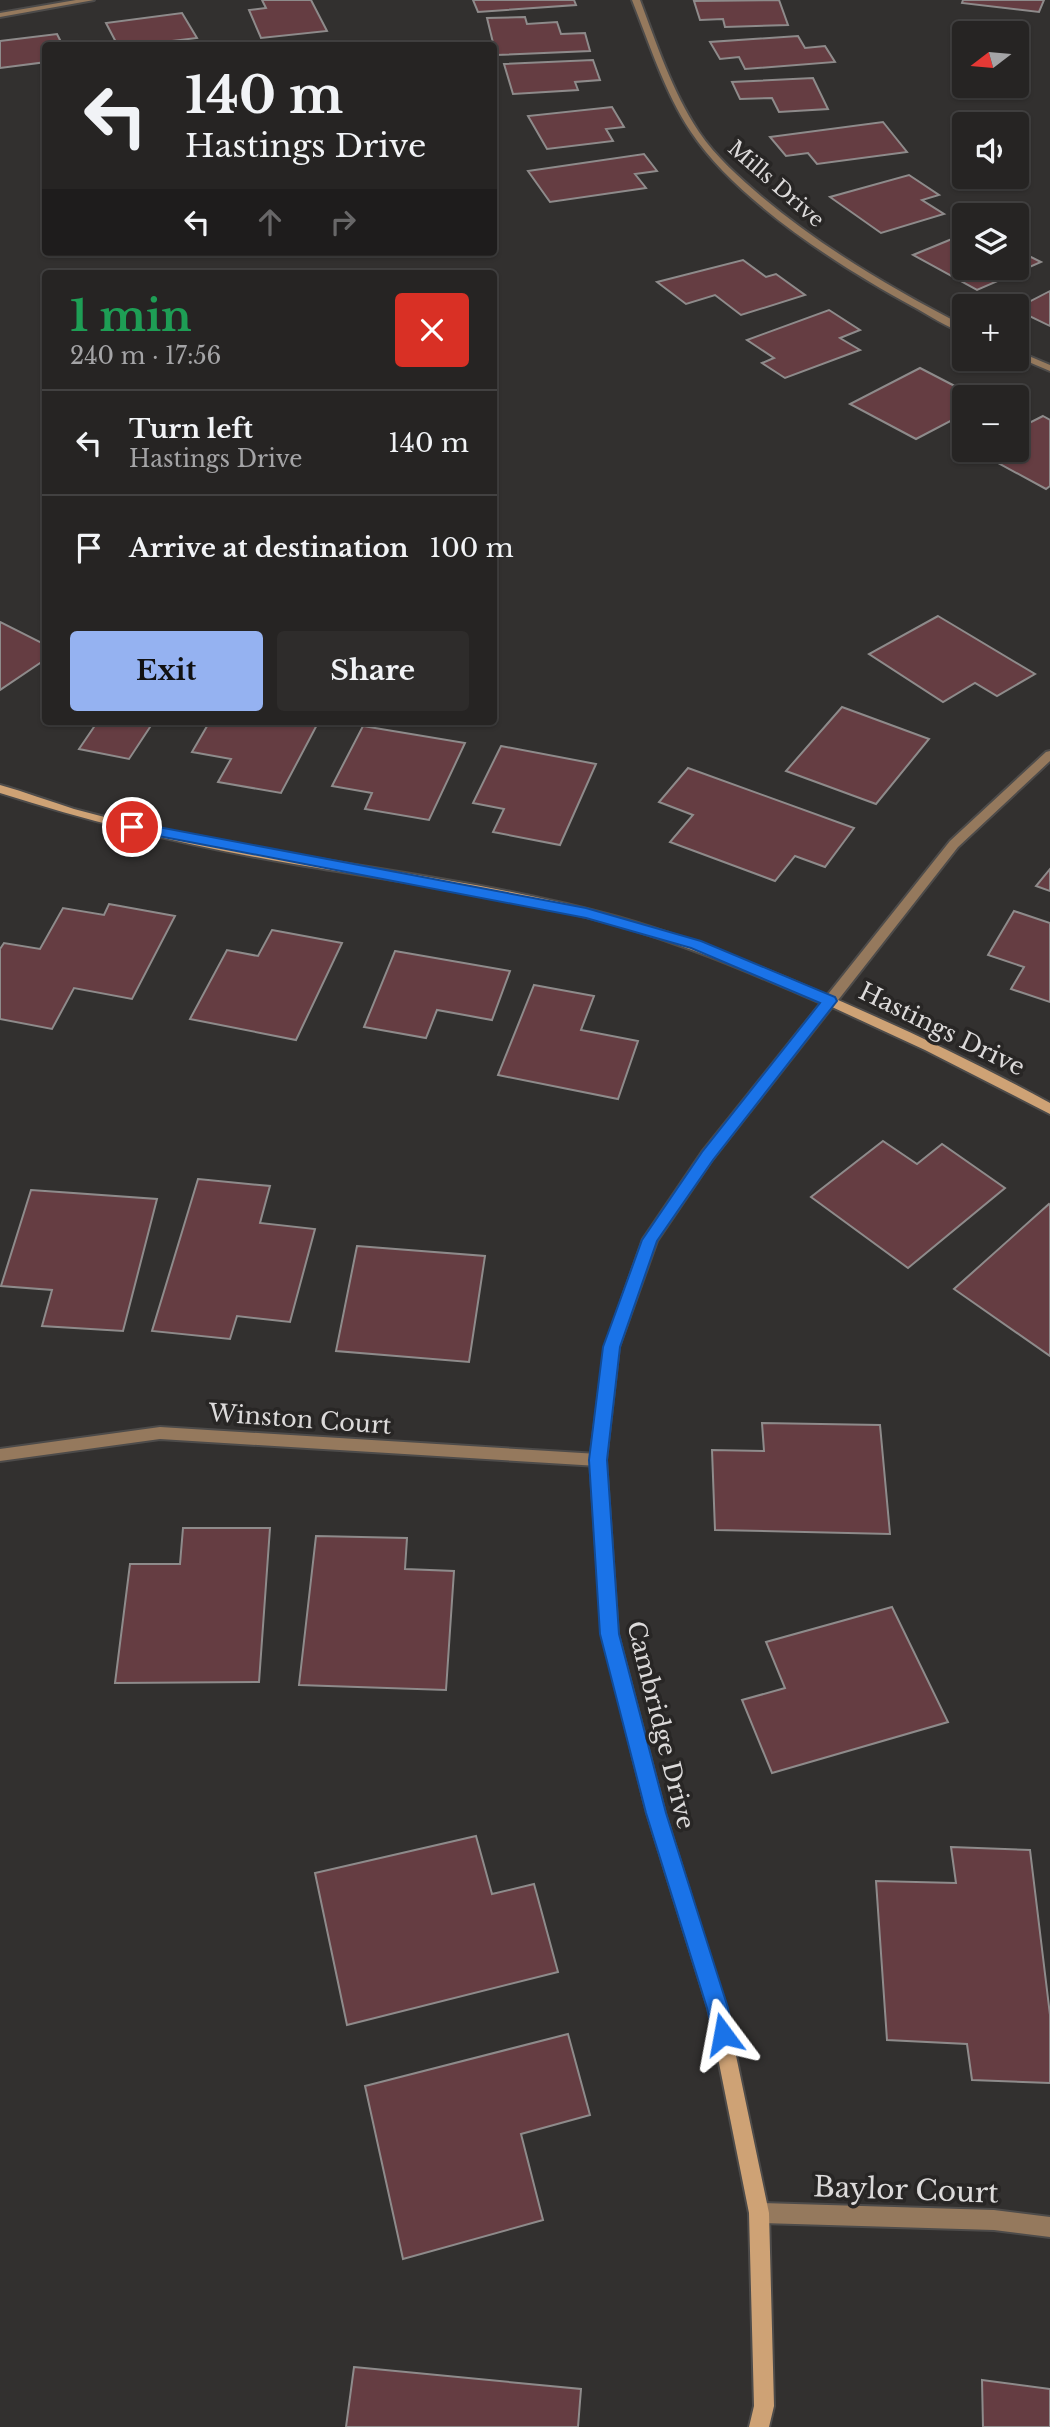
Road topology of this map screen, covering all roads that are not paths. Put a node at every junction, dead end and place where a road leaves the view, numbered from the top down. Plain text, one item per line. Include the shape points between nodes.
1 (90, 0) edge
2 (636, 0) edge
3 (0, 15) edge
4 (952, 324) edge
5 (1029, 359) edge
6 (1050, 368) edge
7 (1050, 755) edge
8 (0, 789) edge
9 (830, 1001) junction
10 (1050, 1109) edge
11 (0, 1455) edge
12 (598, 1460) junction
13 (759, 2213) junction
14 (1050, 2227) edge
15 (759, 2427) edge

1 - 3 street
2 - 4 street, Mills Drive via 675,100 724,168 817,245 900,298
5 - 6 street
7 - 9 street, Cambridge Drive via 954,845
8 - 9 street, Hastings Drive via 64,812 201,842 586,913 696,944
9 - 10 street, Hastings Drive via 980,1069
9 - 12 street, Cambridge Drive via 707,1156 650,1240 612,1347
11 - 12 street, Winston Court via 160,1433
12 - 13 street, Cambridge Drive via 610,1634 656,1813 717,2008
13 - 14 street, Baylor Court via 994,2220
13 - 15 street, Cambridge Drive via 764,2406

